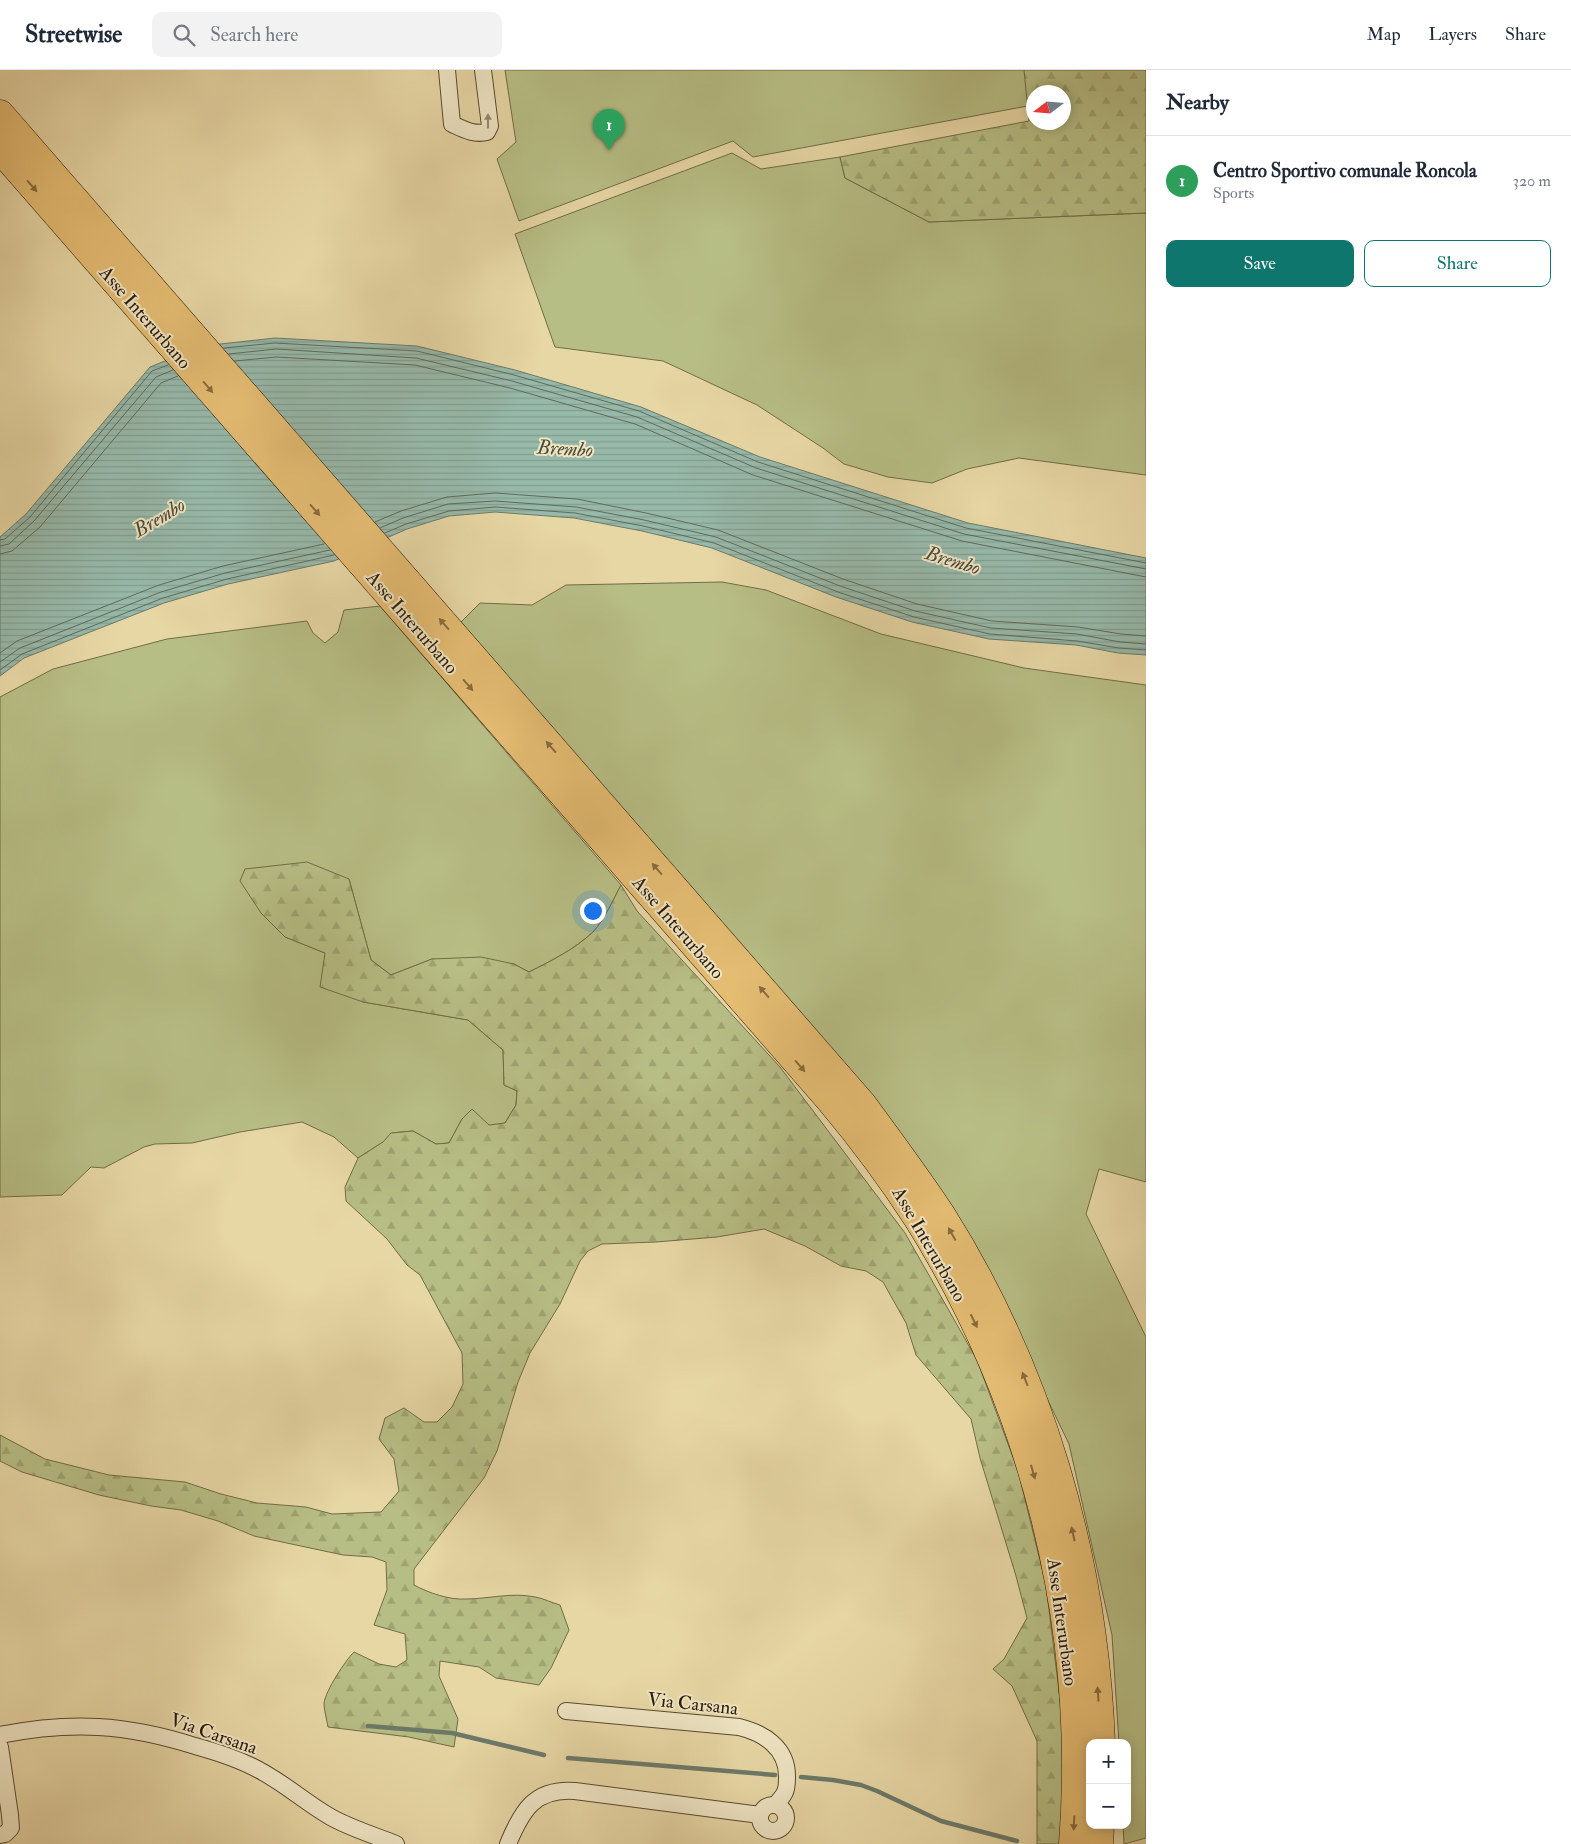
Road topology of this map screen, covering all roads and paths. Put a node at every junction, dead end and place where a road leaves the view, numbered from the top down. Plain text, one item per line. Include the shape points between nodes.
1 (447, 70) edge
2 (483, 70) edge
3 (0, 114) edge
4 (0, 149) edge
5 (566, 1711) dead end
6 (0, 1735) edge
7 (1101, 1739) edge
8 (0, 1747) edge
9 (776, 1805) junction
10 (760, 1815) junction
11 (1100, 1829) edge
12 (0, 1835) edge
13 (775, 1838) edge
14 (396, 1844) edge
15 (508, 1844) edge
16 (1073, 1844) edge
17 (1099, 1844) edge

1 -> 2 street via 452,124 480,134 488,132 490,126
7 -> 3 highway, Asse Interurbano via 1092,1635 1078,1558 1049,1445 1022,1372 990,1301 942,1217 909,1168 863,1105
4 -> 16 highway, Asse Interurbano via 829,1099 865,1142 918,1219 955,1283 995,1367 1045,1516 1072,1672 1076,1784
5 - 9 street, Via Carsana via 754,1731 778,1748 787,1767 785,1792
6 - 14 street, Via Carsana via 34,1728 92,1726 162,1735 236,1758 267,1774 330,1817
8 - 12 street via 11,1828
9 - 10 street via 764,1808
9 - 13 street via 783,1809 786,1817
10 - 13 street via 762,1827
10 - 15 street via 557,1792 536,1800 526,1809
11 - 17 highway

